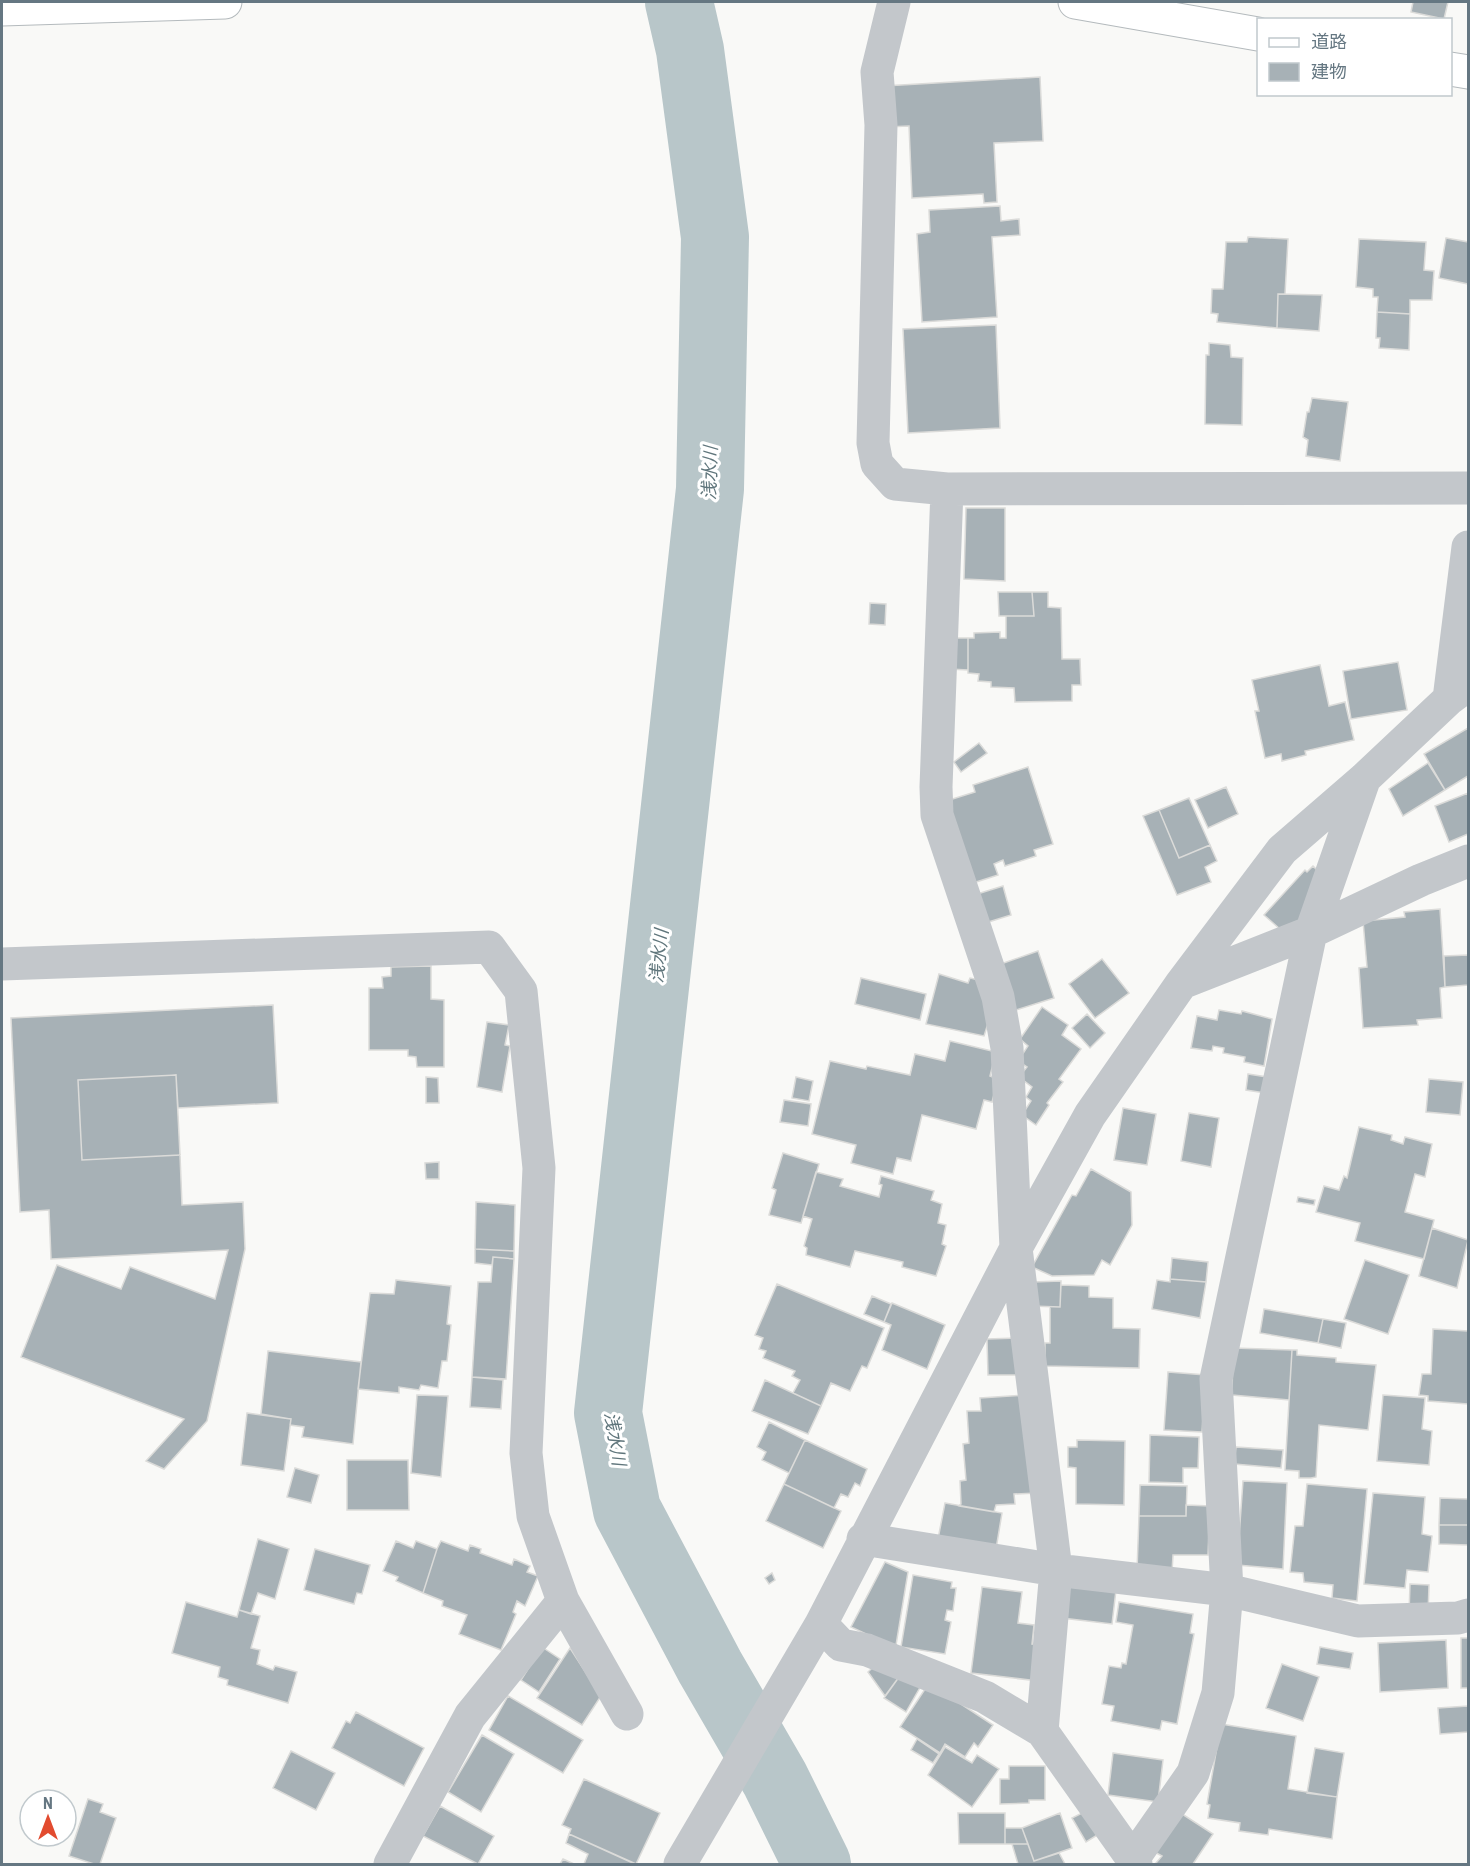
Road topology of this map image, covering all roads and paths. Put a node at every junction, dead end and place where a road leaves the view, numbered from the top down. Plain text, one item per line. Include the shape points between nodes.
1 (225, 2) edge
2 (894, 2) edge
3 (1075, 2) edge
4 (2, 9) edge
5 (1257, 34) edge
6 (1452, 69) edge
7 (1468, 72) edge
8 (1468, 488) edge
9 (947, 489) junction
10 (1468, 547) edge
11 (1459, 692) edge
12 (1364, 778) junction
13 (1468, 861) edge
14 (1311, 932) junction
15 (2, 964) edge
16 (1181, 984) junction
17 (1016, 1248) junction
18 (863, 1539) junction
19 (1056, 1570) junction
20 (1227, 1590) junction
21 (563, 1601) junction
22 (1468, 1616) edge
23 (816, 1631) junction
24 (627, 1714) dead end
25 (1042, 1731) junction
26 (1135, 1862) edge
27 (390, 1864) edge
28 (680, 1864) edge

1 - 4 main road
2 - 9 street via 877,72 881,125 873,443 877,464 896,484
3 - 5 main road
6 - 7 main road
8 - 9 street
9 - 17 street via 937,815 998,997 1007,1048
10 - 11 street
11 - 12 street
12 - 14 street
12 - 16 street via 1282,850
13 - 14 street
14 - 16 street
14 - 20 street via 1216,1378
15 - 21 street via 489,947 521,991 539,1168 526,1453 533,1516
16 - 17 street via 1090,1115
17 - 18 street
17 - 19 street
18 - 19 street
18 - 23 street
19 - 20 street
19 - 25 street
20 - 22 street via 1358,1621
20 - 26 street via 1218,1693 1193,1773
21 - 24 street
21 - 27 street via 470,1716
23 - 25 street via 841,1645 867,1650 986,1697
23 - 28 street
25 - 26 street

